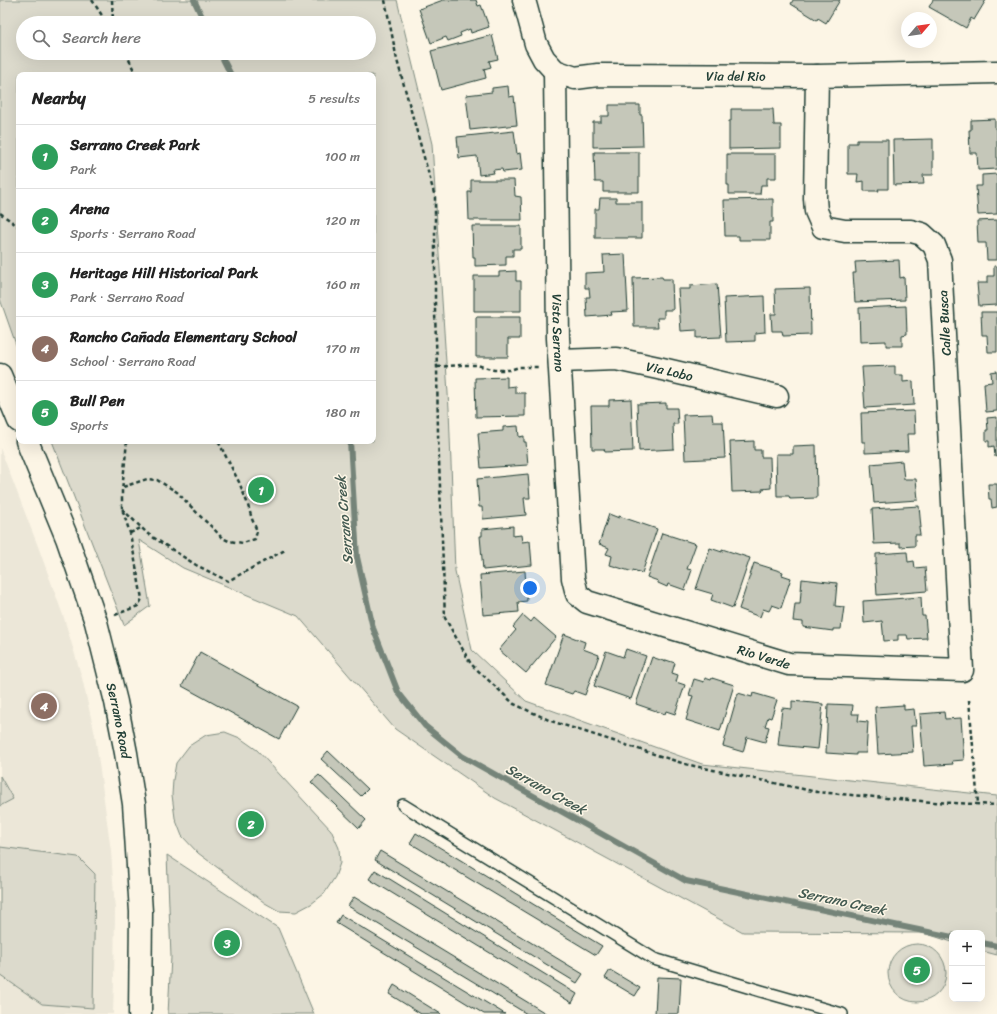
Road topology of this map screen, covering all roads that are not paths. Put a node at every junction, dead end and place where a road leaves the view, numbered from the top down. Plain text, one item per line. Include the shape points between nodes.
1 (524, 0) edge
2 (555, 71) junction
3 (997, 72) edge
4 (817, 76) junction
5 (560, 360) junction
6 (0, 375) edge
7 (777, 396) dead end
8 (16, 414) edge
9 (28, 444) edge
10 (577, 594) joint
11 (962, 670) joint
12 (403, 804) dead end
13 (140, 1014) edge
14 (842, 1014) edge

1 - 2 street via 536,44 544,60
2 - 4 street, Via del Rio via 576,78 598,75
2 - 5 street, Vista Serrano
3 - 4 street, Via del Rio
4 - 11 street, Calle Busca via 815,198 816,212 823,227 845,231 911,231 922,234 934,245 940,260
5 - 7 street, Via Lobo via 616,359
5 - 10 street, Vista Serrano via 573,578
6 - 8 street
9 - 13 street, Serrano Road via 96,622 116,702 134,804 141,912
10 - 11 street, Rio Verde via 587,602 789,664
12 - 14 lane via 654,959

